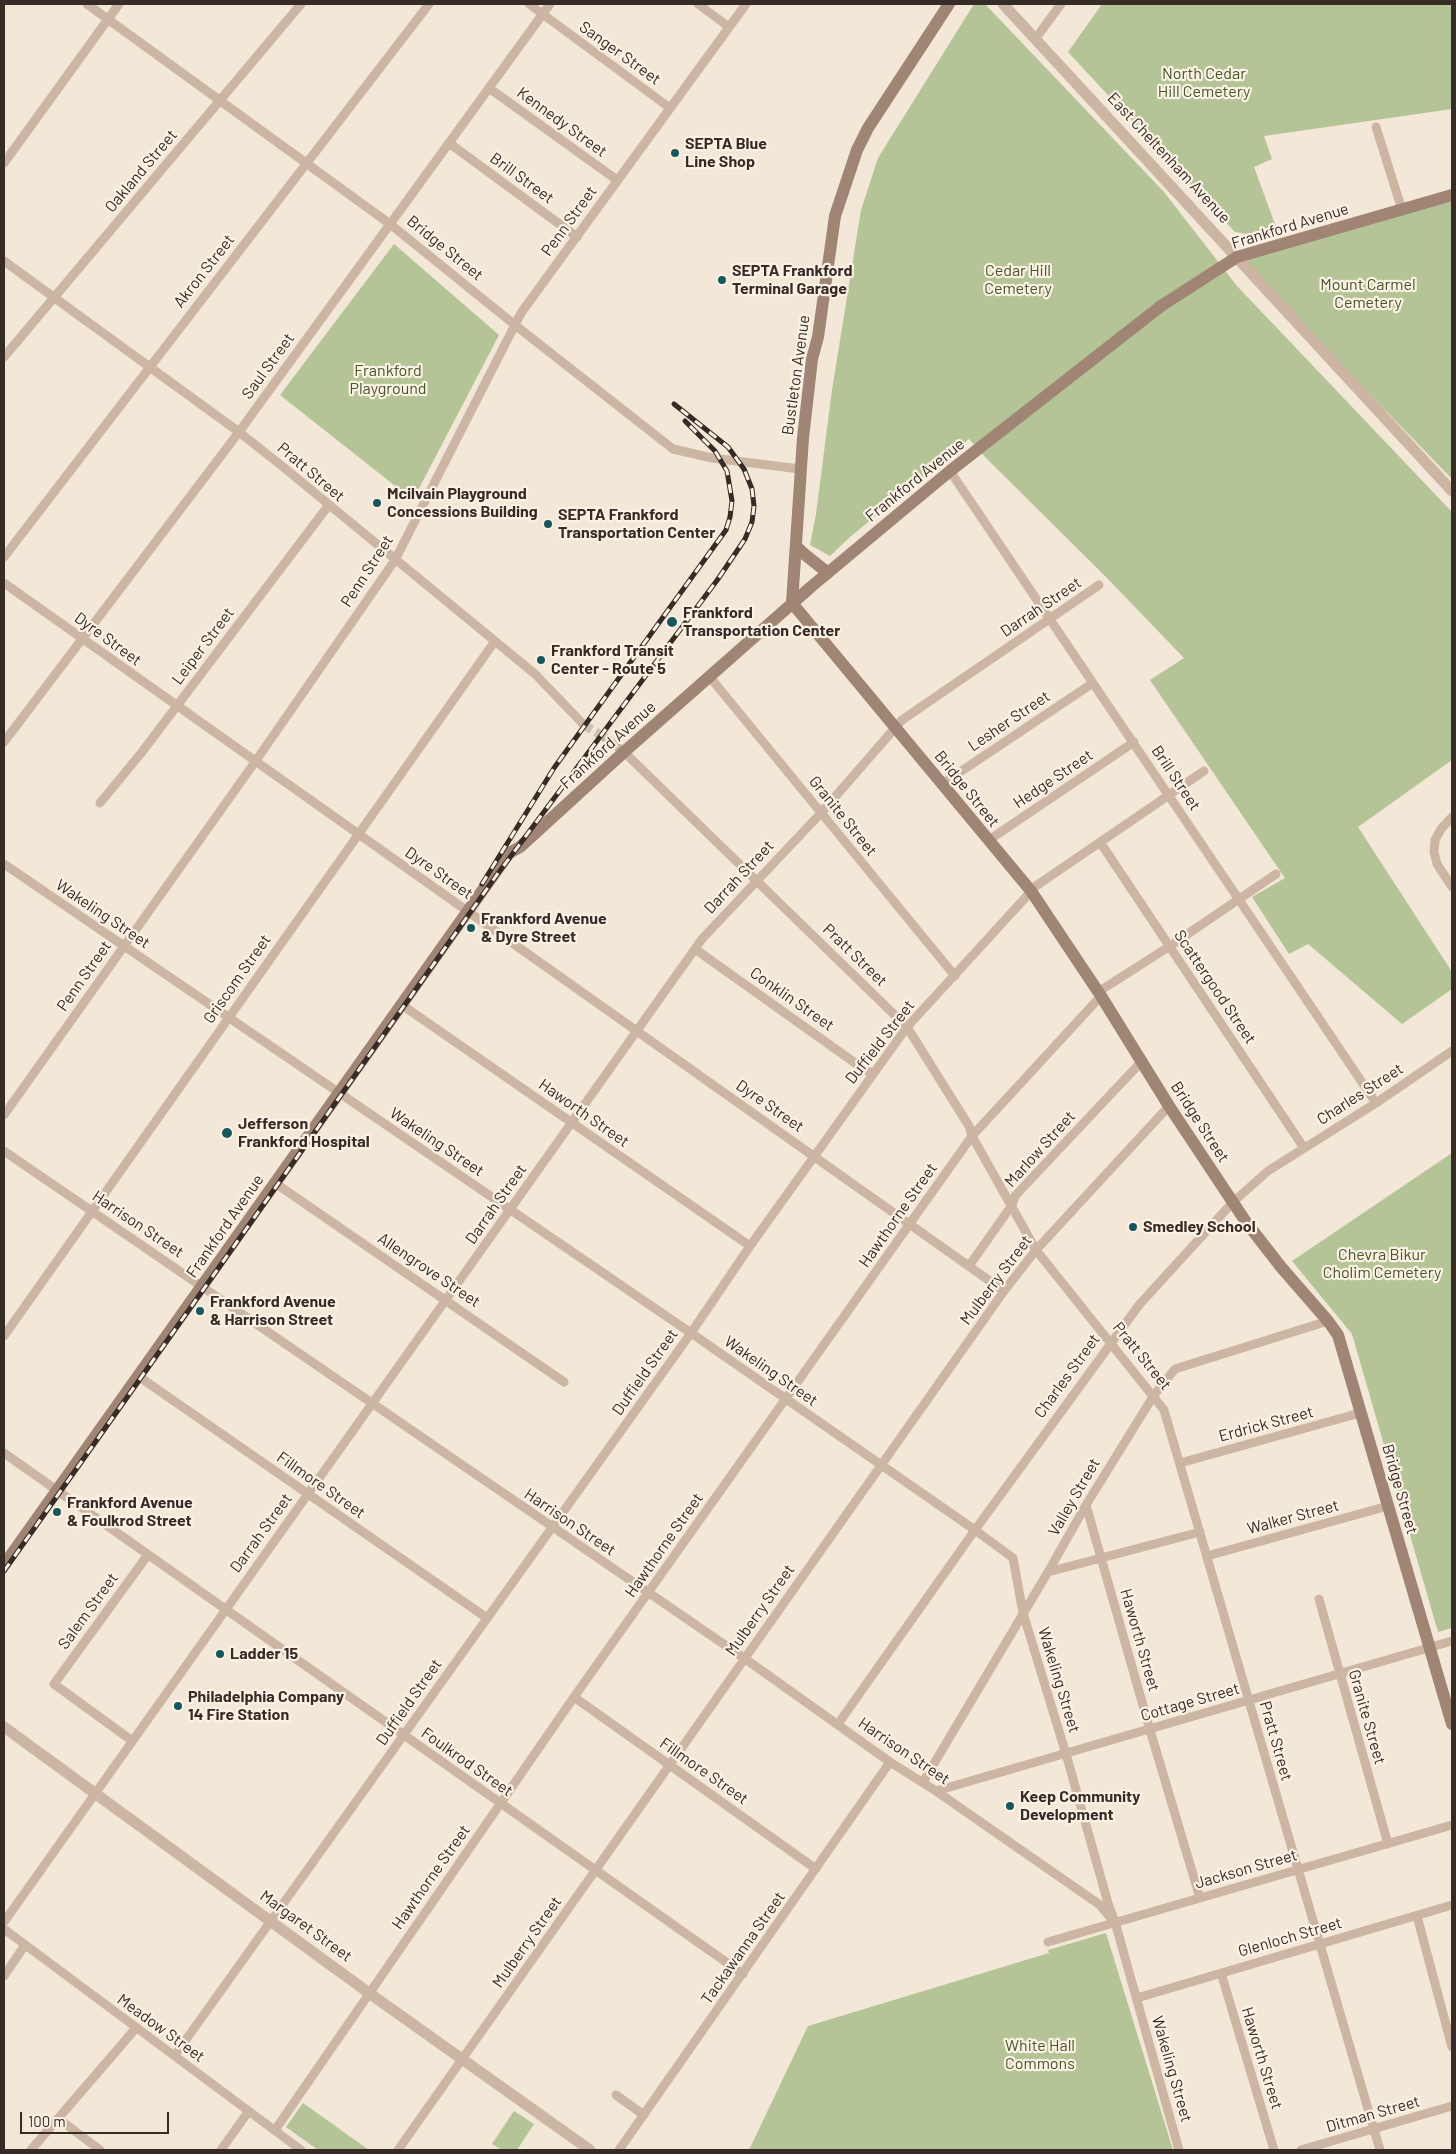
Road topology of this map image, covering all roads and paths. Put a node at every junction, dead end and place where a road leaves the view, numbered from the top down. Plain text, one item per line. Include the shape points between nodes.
1 (87, 4) edge
2 (120, 4) edge
3 (301, 4) edge
4 (429, 4) edge
5 (529, 4) edge
6 (550, 4) edge
7 (698, 4) edge
8 (746, 4) edge
9 (949, 4) edge
10 (1003, 4) edge
11 (1061, 4) edge
12 (542, 14) junction
13 (108, 19) junction
14 (729, 27) junction
15 (1036, 38) junction
16 (489, 88) junction
17 (219, 101) junction
18 (670, 108) junction
19 (1376, 127) dead end
20 (449, 143) junction
21 (4, 163) edge
22 (305, 164) junction
23 (617, 180) junction
24 (1452, 195) edge
25 (1402, 210) junction
26 (390, 224) junction
27 (576, 237) junction
28 (1237, 257) junction
29 (4, 261) edge
30 (54, 297) junction
31 (515, 326) junction
32 (4, 357) edge
33 (149, 366) junction
34 (238, 432) junction
35 (800, 469) junction
36 (950, 471) junction
37 (1452, 491) edge
38 (328, 506) junction
39 (796, 546) junction
40 (4, 558) edge
41 (394, 560) junction
42 (828, 573) junction
43 (4, 583) edge
44 (1099, 585) dead end
45 (792, 602) junction
46 (1051, 618) junction
47 (82, 639) junction
48 (495, 641) junction
49 (709, 676) junction
50 (1093, 682) junction
51 (176, 706) junction
52 (584, 725) tunnel mouth
53 (895, 726) junction
54 (604, 737) tunnel mouth
55 (4, 742) edge
56 (1134, 742) junction
57 (624, 752) junction
58 (255, 762) junction
59 (1204, 771) dead end
60 (942, 784) junction
61 (1170, 796) junction
62 (100, 803) dead end
63 (821, 812) junction
64 (1450, 819) edge
65 (358, 836) junction
66 (989, 840) junction
67 (1100, 842) junction
68 (4, 864) edge
69 (1276, 874) dead end
70 (756, 880) junction
71 (1452, 887) edge
72 (1030, 891) junction
73 (1239, 899) junction
74 (468, 912) junction
75 (124, 946) junction
76 (1170, 946) junction
77 (695, 949) junction
78 (955, 976) junction
79 (1100, 994) junction
80 (402, 1004) junction
81 (228, 1018) junction
82 (907, 1027) junction
83 (637, 1030) junction
84 (1452, 1051) edge
85 (1142, 1061) junction
86 (873, 1073) junction
87 (339, 1093) junction
88 (1376, 1103) junction
89 (1170, 1106) junction
90 (4, 1115) edge
91 (571, 1123) junction
92 (972, 1136) junction
93 (1304, 1148) junction
94 (4, 1151) edge
95 (814, 1156) junction
96 (275, 1183) junction
97 (1233, 1202) junction
98 (1012, 1205) junction
99 (510, 1210) junction
100 (91, 1211) junction
101 (910, 1224) junction
102 (750, 1246) junction
103 (1036, 1250) junction
104 (969, 1266) junction
105 (203, 1286) junction
106 (1004, 1291) junction
107 (447, 1300) junction
108 (1328, 1321) junction
109 (691, 1333) junction
110 (4, 1336) edge
111 (1111, 1341) junction
112 (138, 1376) junction
113 (564, 1382) dead end
114 (1154, 1395) junction
115 (785, 1400) junction
116 (372, 1403) junction
117 (1360, 1413) junction
118 (4, 1453) edge
119 (1180, 1463) junction
120 (881, 1466) junction
121 (57, 1490) junction
122 (307, 1494) junction
123 (1086, 1505) junction
124 (1388, 1506) junction
125 (552, 1528) junction
126 (975, 1530) junction
127 (1200, 1532) junction
128 (147, 1556) junction
129 (1207, 1556) junction
130 (1102, 1559) junction
131 (4, 1565) edge
132 (1048, 1572) junction
133 (647, 1593) junction
134 (1319, 1599) dead end
135 (226, 1608) junction
136 (1023, 1613) junction
137 (487, 1618) junction
138 (1452, 1641) edge
139 (1430, 1647) junction
140 (744, 1658) junction
141 (1339, 1675) junction
142 (574, 1697) junction
143 (1249, 1701) junction
144 (838, 1724) junction
145 (1452, 1724) edge
146 (4, 1726) edge
147 (1150, 1730) junction
148 (403, 1736) junction
149 (131, 1740) junction
150 (1066, 1754) junction
151 (890, 1762) junction
152 (670, 1766) junction
153 (923, 1782) junction
154 (936, 1791) junction
155 (95, 1792) junction
156 (501, 1803) junction
157 (1452, 1825) edge
158 (1388, 1844) junction
159 (816, 1869) junction
160 (1298, 1870) junction
161 (596, 1872) junction
162 (1200, 1898) junction
163 (1452, 1905) edge
164 (1416, 1916) junction
165 (271, 1920) junction
166 (4, 1922) edge
167 (1116, 1922) junction
168 (4, 1929) edge
169 (1048, 1942) dead end
170 (1319, 1944) junction
171 (25, 1945) junction
172 (1221, 1973) junction
173 (742, 1974) junction
174 (4, 1976) edge
175 (369, 1992) junction
176 (1137, 1998) junction
177 (136, 2028) junction
178 (1452, 2047) edge
179 (175, 2056) junction
180 (462, 2060) junction
181 (616, 2095) dead end
182 (1452, 2106) edge
183 (248, 2112) junction
184 (644, 2115) junction
185 (59, 2119) junction
186 (1374, 2129) junction
187 (275, 2130) junction
188 (32, 2150) edge
189 (100, 2150) edge
190 (221, 2150) edge
191 (301, 2150) edge
192 (398, 2150) edge
193 (590, 2150) edge
194 (619, 2150) edge
195 (1180, 2150) edge
196 (1274, 2150) edge
197 (1301, 2150) edge
198 (1380, 2150) edge

1 - 13 street, Bridge Street
2 - 13 street
3 - 17 street, Oakland Street
4 - 22 street, Akron Street
5 - 12 street, Sanger Street
6 - 12 street, Saul Street
7 - 14 street
8 - 14 street, Penn Street
9 - 35 main road, Bustleton Avenue via 868,128 841,193 812,359
10 - 15 street, East Cheltenham Avenue
11 - 15 street
12 - 16 street, Saul Street
12 - 18 street, Sanger Street
13 - 17 street, Bridge Street
13 - 21 street
14 - 18 street, Penn Street
15 - 28 street, East Cheltenham Avenue
16 - 20 street, Saul Street
16 - 23 street, Kennedy Street
17 - 22 street, Bridge Street
17 - 30 street, Oakland Street
18 - 23 street, Penn Street
19 - 25 street
20 - 26 street, Saul Street
20 - 27 street, Brill Street
22 - 26 street, Bridge Street
22 - 33 street, Akron Street
23 - 27 street, Penn Street
24 - 25 main road, Frankford Avenue
25 - 28 main road, Frankford Avenue
26 - 31 street, Bridge Street
26 - 34 street, Saul Street
27 - 31 street, Penn Street
28 - 36 main road, Frankford Avenue via 1161,306
28 - 37 street, East Cheltenham Avenue
29 - 30 street, Pratt Street
30 - 32 street, Oakland Street
30 - 33 street, Pratt Street
31 - 35 street, Bridge Street via 672,449 712,458
31 - 41 street, Penn Street
33 - 34 street, Pratt Street
33 - 40 street, Akron Street
34 - 38 street, Pratt Street
34 - 47 street, Saul Street
35 - 39 main road, Bustleton Avenue
36 - 42 main road, Frankford Avenue
36 - 46 street, Brill Street
38 - 41 street, Pratt Street
38 - 51 street, Leiper Street
39 - 42 main road
39 - 45 main road, Bustleton Avenue
41 - 48 street, Pratt Street
41 - 58 street, Penn Street
42 - 45 main road, Frankford Avenue
43 - 47 street, Dyre Street
44 - 46 street, Darrah Street
45 - 49 main road, Frankford Avenue
45 - 53 main road, Bridge Street
46 - 50 street, Brill Street
46 - 53 street, Darrah Street
47 - 51 street, Dyre Street
47 - 55 street, Saul Street
48 - 52 street, Pratt Street via 535,674
48 - 65 street, Griscom Street
49 - 57 main road, Frankford Avenue
49 - 63 street, Granite Street
50 - 56 street, Brill Street
50 - 60 street, Lesher Street
51 - 58 street, Dyre Street
51 - 62 street, Leiper Street
53 - 60 main road, Bridge Street
53 - 63 street, Darrah Street
54 - 57 street, Pratt Street
56 - 61 street, Brill Street
56 - 66 street, Hedge Street
57 - 70 street, Pratt Street
57 - 74 main road, Frankford Avenue via 520,847 509,853
58 - 65 street, Dyre Street
58 - 75 street, Penn Street
59 - 61 street, Duffield Street
60 - 66 main road, Bridge Street
61 - 67 street, Duffield Street
61 - 73 street, Brill Street
63 - 70 street, Darrah Street
63 - 78 street, Granite Street
64 - 71 street via 1435,840 1434,852 1437,864
65 - 74 street, Dyre Street
65 - 81 street, Griscom Street
66 - 72 main road, Bridge Street
67 - 72 street, Duffield Street
67 - 76 street, Scattergood Street
68 - 75 street, Wakeling Street
69 - 73 street, Hawthorne Street
70 - 77 street, Darrah Street
70 - 82 street, Pratt Street
72 - 78 street, Duffield Street
72 - 79 main road, Bridge Street
73 - 76 street, Hawthorne Street
73 - 88 street, Brill Street
74 - 80 main road, Frankford Avenue
74 - 83 street, Dyre Street
75 - 81 street, Wakeling Street
75 - 90 street, Penn Street
76 - 79 street, Hawthorne Street
76 - 93 street, Scattergood Street
77 - 83 street, Darrah Street
77 - 86 street, Conklin Street
78 - 82 street, Duffield Street
79 - 85 main road, Bridge Street
79 - 92 street, Hawthorne Street
80 - 87 main road, Frankford Avenue
80 - 91 street, Haworth Street
81 - 87 street, Wakeling Street
81 - 100 street, Griscom Street
82 - 86 street, Duffield Street
82 - 92 street, Pratt Street via 969,1126
83 - 91 street, Darrah Street
83 - 95 street, Dyre Street
84 - 88 street, Charles Street
85 - 89 main road, Bridge Street
85 - 98 street, Marlow Street via 1014,1196
86 - 95 street, Duffield Street
87 - 96 main road, Frankford Avenue
87 - 99 street, Wakeling Street
88 - 93 street, Charles Street
89 - 97 main road, Bridge Street
89 - 103 street, Mulberry Street
91 - 99 street, Darrah Street
91 - 102 street, Haworth Street
92 - 98 street, Pratt Street
92 - 101 street, Hawthorne Street
93 - 97 street, Charles Street via 1268,1171
94 - 100 street, Harrison Street
95 - 101 street, Dyre Street
95 - 102 street, Duffield Street
96 - 105 main road, Frankford Avenue
96 - 107 street, Allengrove Street
97 - 108 main road, Bridge Street via 1281,1267
97 - 111 street, Charles Street via 1139,1305
98 - 103 street, Pratt Street
98 - 104 street, Marlow Street
99 - 107 street, Darrah Street
99 - 109 street, Wakeling Street
100 - 105 street, Harrison Street
100 - 110 street, Griscom Street
101 - 104 street, Dyre Street
101 - 115 street, Hawthorne Street
102 - 109 street, Duffield Street
103 - 106 street, Mulberry Street
103 - 111 street, Pratt Street
104 - 106 street, Dyre Street
105 - 112 main road, Frankford Avenue
105 - 116 street, Harrison Street
106 - 120 street, Mulberry Street
107 - 113 street, Allengrove Street
107 - 116 street, Darrah Street
108 - 114 street, Valley Street via 1175,1369
108 - 117 main road, Bridge Street via 1338,1335
109 - 115 street, Wakeling Street
109 - 125 street, Duffield Street
111 - 114 street, Pratt Street
111 - 126 street, Charles Street
112 - 121 main road, Frankford Avenue
112 - 122 street, Fillmore Street
114 - 119 street, Pratt Street via 1164,1410
114 - 123 street, Valley Street
115 - 120 street, Wakeling Street
115 - 133 street, Hawthorne Street
116 - 122 street, Darrah Street
116 - 125 street, Harrison Street
117 - 119 street, Erdrick Street
117 - 124 main road, Bridge Street
118 - 121 street, Foulkrod Street
119 - 127 street, Pratt Street
120 - 126 street, Wakeling Street
120 - 140 street, Mulberry Street
121 - 128 street, Foulkrod Street
121 - 131 main road, Frankford Avenue
122 - 135 street, Darrah Street
122 - 137 street, Fillmore Street
123 - 130 street, Haworth Street
123 - 132 street, Valley Street
124 - 129 street, Walker Street
124 - 139 main road, Bridge Street
125 - 133 street, Harrison Street
125 - 137 street, Duffield Street
126 - 136 street, Wakeling Street via 1013,1558
126 - 144 street, Charles Street
127 - 129 street, Pratt Street
127 - 130 street
128 - 135 street, Foulkrod Street
128 - 149 street, Salem Street via 54,1684
129 - 143 street, Pratt Street
130 - 132 street
130 - 147 street, Haworth Street
132 - 136 street, Valley Street
133 - 140 street, Harrison Street
133 - 142 street, Hawthorne Street
134 - 141 street, Granite Street
135 - 148 street, Foulkrod Street
135 - 149 street, Darrah Street
136 - 150 street, Wakeling Street
136 - 153 street, Valley Street
137 - 148 street, Duffield Street
138 - 139 street, Cottage Street
139 - 141 street, Cottage Street
139 - 145 main road, Bridge Street
140 - 144 street, Harrison Street
140 - 152 street, Mulberry Street
141 - 143 street, Cottage Street
141 - 158 street, Granite Street
142 - 152 street, Fillmore Street
142 - 156 street, Hawthorne Street
143 - 147 street, Cottage Street
143 - 160 street, Pratt Street
144 - 151 street, Harrison Street
146 - 155 street, Margaret Street
147 - 150 street, Cottage Street
147 - 162 street, Haworth Street
148 - 156 street, Foulkrod Street
148 - 165 street, Duffield Street
149 - 155 street, Darrah Street
150 - 154 street, Cottage Street
150 - 167 street, Wakeling Street
151 - 153 street, Harrison Street
151 - 159 street, Tackawanna Street
152 - 159 street, Fillmore Street
152 - 161 street, Mulberry Street
153 - 154 street, Harrison Street
154 - 167 street, Harrison Street via 1100,1905
155 - 165 street, Margaret Street
155 - 166 street, Darrah Street
156 - 161 street, Foulkrod Street
156 - 175 street, Hawthorne Street
157 - 158 street, Jackson Street
158 - 160 street, Jackson Street
159 - 173 street, Tackawanna Street
160 - 162 street, Jackson Street
160 - 170 street, Pratt Street
161 - 173 street, Foulkrod Street
161 - 180 street, Mulberry Street
162 - 167 street, Jackson Street
163 - 164 street, Glenloch Street
164 - 170 street, Glenloch Street
164 - 178 street
165 - 175 street, Margaret Street
165 - 179 street, Duffield Street
167 - 169 street, Jackson Street
167 - 176 street, Wakeling Street
168 - 171 street, Meadow Street
170 - 172 street, Glenloch Street
170 - 186 street, Pratt Street
171 - 174 street
171 - 177 street, Meadow Street
172 - 176 street, Glenloch Street
172 - 196 street, Haworth Street
173 - 184 street, Tackawanna Street
175 - 180 street, Margaret Street
175 - 187 street, Hawthorne Street
176 - 195 street, Wakeling Street
177 - 179 street, Meadow Street
177 - 185 street
179 - 183 street, Meadow Street
180 - 192 street, Mulberry Street
180 - 193 street, Margaret Street
181 - 184 street
182 - 186 street, Ditman Street
183 - 187 street, Meadow Street
183 - 190 street
184 - 194 street, Tackawanna Street
185 - 188 street
185 - 189 street
186 - 197 street, Ditman Street
186 - 198 street, Pratt Street
187 - 191 street, Meadow Street

